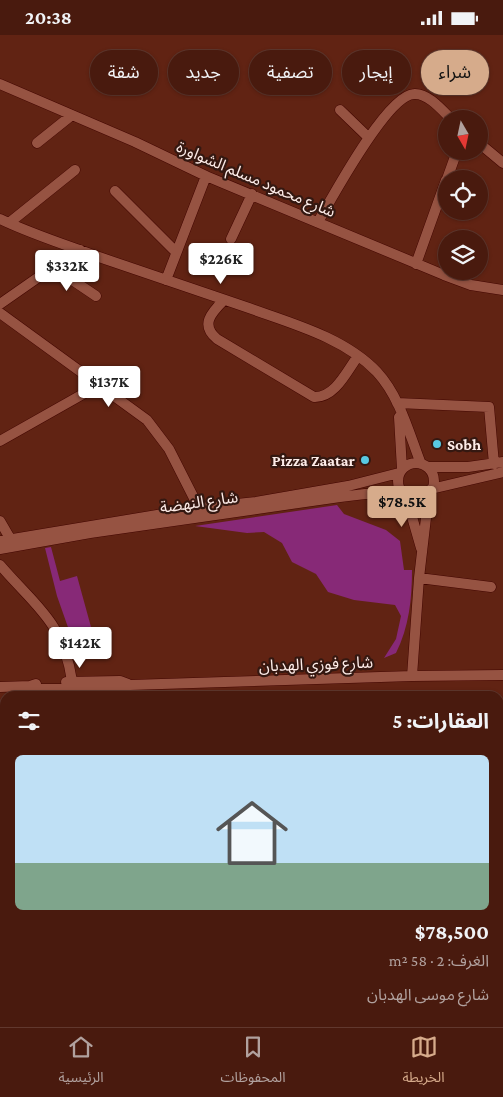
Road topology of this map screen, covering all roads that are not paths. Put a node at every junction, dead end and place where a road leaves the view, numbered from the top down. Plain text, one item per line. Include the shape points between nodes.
1 (0, 84) edge
2 (340, 110) dead end
3 (441, 110) edge
4 (72, 115) junction
5 (368, 137) junction
6 (37, 143) dead end
7 (488, 150) edge
8 (503, 163) edge
9 (75, 170) dead end
10 (206, 176) junction
11 (115, 191) dead end
12 (252, 194) junction
13 (438, 204) edge
14 (4, 221) edge
15 (318, 222) junction
16 (231, 239) dead end
17 (80, 250) junction
18 (176, 252) junction
19 (416, 264) junction
20 (53, 267) junction
21 (166, 280) junction
22 (503, 290) edge
23 (96, 296) dead end
24 (224, 299) junction
25 (0, 305) edge
26 (0, 313) edge
27 (358, 356) junction
28 (99, 385) junction
29 (398, 405) junction
30 (0, 441) edge
31 (498, 463) edge
32 (424, 466) junction
33 (401, 471) junction
34 (503, 472) edge
35 (430, 491) junction
36 (405, 495) junction
37 (201, 513) junction
38 (0, 521) edge
39 (5, 541) edge
40 (0, 549) edge
41 (423, 553) junction
42 (0, 565) edge
43 (420, 578) junction
44 (491, 587) dead end
45 (503, 675) edge
46 (412, 676) junction
47 (130, 685) junction
48 (0, 687) edge
49 (83, 688) edge
50 (108, 691) edge

1 - 4 street, شارع محمود مسلم الشواورة
2 - 5 street
3 - 5 street via 428,98 409,94
4 - 6 street
4 - 10 street, شارع محمود مسلم الشواورة
5 - 15 street
7 - 8 street
9 - 14 street
10 - 12 street, شارع محمود مسلم الشواورة
10 - 18 street
11 - 18 street
12 - 15 street, شارع محمود مسلم الشواورة
12 - 16 street
13 - 19 street
14 - 17 street
15 - 19 street, شارع محمود مسلم الشواورة
17 - 20 street
17 - 21 street
18 - 21 street
19 - 22 street, شارع محمود مسلم الشواورة via 471,285
20 - 23 street
20 - 25 street
21 - 24 street
24 - 27 street via 318,334
24 - 27 street via 209,319 210,333 314,397 326,396 334,389
26 - 28 street
27 - 29 street via 378,373
28 - 30 street
28 - 37 street via 155,428
29 - 31 street via 489,407
29 - 32 street
29 - 33 street
31 - 32 street via 468,467
32 - 33 street via 411,463
32 - 35 street via 433,475
33 - 36 street via 398,484
33 - 37 street, شارع النهضة via 348,486
34 - 35 street
35 - 36 street via 416,499
35 - 41 street
36 - 37 street, شارع النهضة via 365,494
36 - 41 street
37 - 39 street, شارع النهضة
37 - 40 street, شارع النهضة
38 - 39 street
41 - 43 street
42 - 49 street via 51,622
43 - 44 street
43 - 46 street
45 - 46 street, شارع فوزي الهدبان
46 - 47 street, شارع فوزي الهدبان
47 - 49 street, شارع فوزي الهدبان via 120,681
47 - 50 street, شارع فوزي الهدبان
48 - 49 street, شارع فوزي الهدبان

